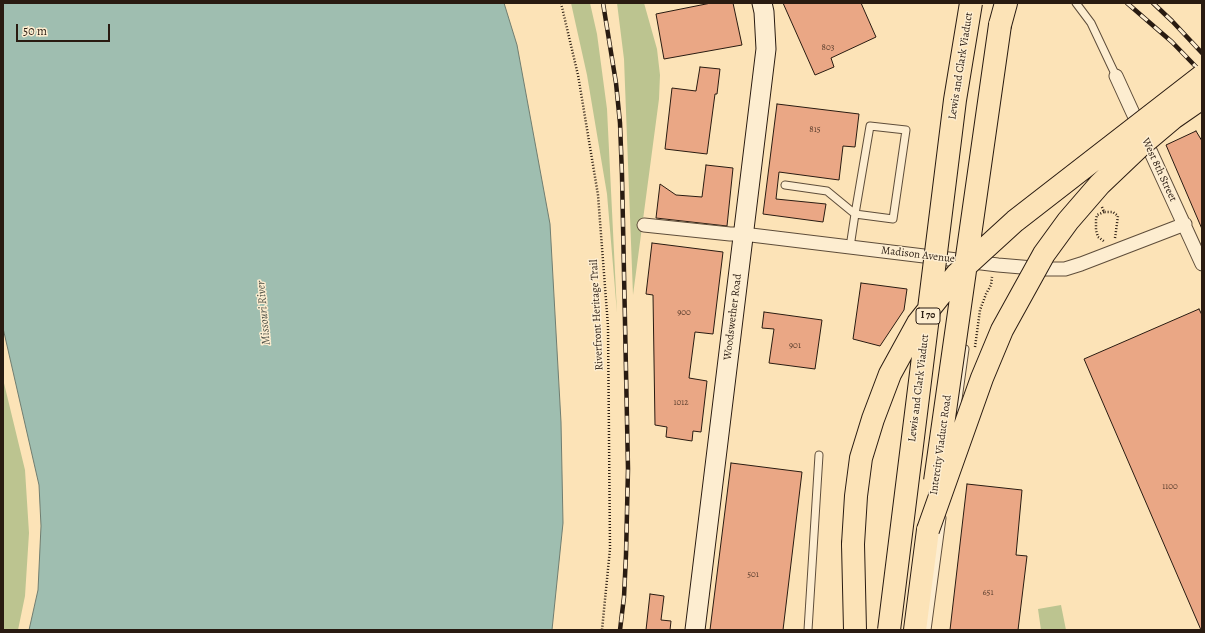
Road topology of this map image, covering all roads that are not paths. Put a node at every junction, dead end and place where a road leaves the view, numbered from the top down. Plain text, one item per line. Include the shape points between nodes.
1 (762, 3) edge
2 (971, 3) edge
3 (1004, 3) edge
4 (1076, 3) edge
5 (1116, 76) joint
6 (1202, 76) edge
7 (1202, 98) edge
8 (785, 184) dead end
9 (856, 214) junction
10 (1185, 224) junction
11 (644, 225) dead end
12 (743, 234) junction
13 (850, 247) junction
14 (1202, 264) edge
15 (966, 340) dead end
16 (819, 455) dead end
17 (928, 530) junction
18 (695, 630) edge
19 (808, 630) edge
20 (855, 630) edge
21 (889, 630) edge
22 (916, 630) edge
23 (927, 630) edge

1 - 12 street, Woodswether Road via 766,49
2 - 21 highway, Lewis and Clark Viaduct / I 70, bridge via 955,100
3 - 17 highway, bridge
4 - 5 lane via 1091,23
5 - 10 street, West 8th Street
6 - 20 highway, bridge via 1015,221 957,274 918,323 890,374 861,458 853,544
7 - 17 highway, bridge via 1173,118 1100,184 1044,254 1002,330 982,378
8 - 9 lane via 827,191
9 - 9 lane via 893,219 906,130 870,126
9 - 13 lane
10 - 13 street, Madison Avenue via 1065,269 976,266
10 - 14 street, West 8th Street
11 - 12 street, Madison Avenue
12 - 13 street, Madison Avenue
12 - 18 street, Woodswether Road
15 - 23 lane, Intercity Viaduct Road
16 - 19 lane
17 - 22 highway

